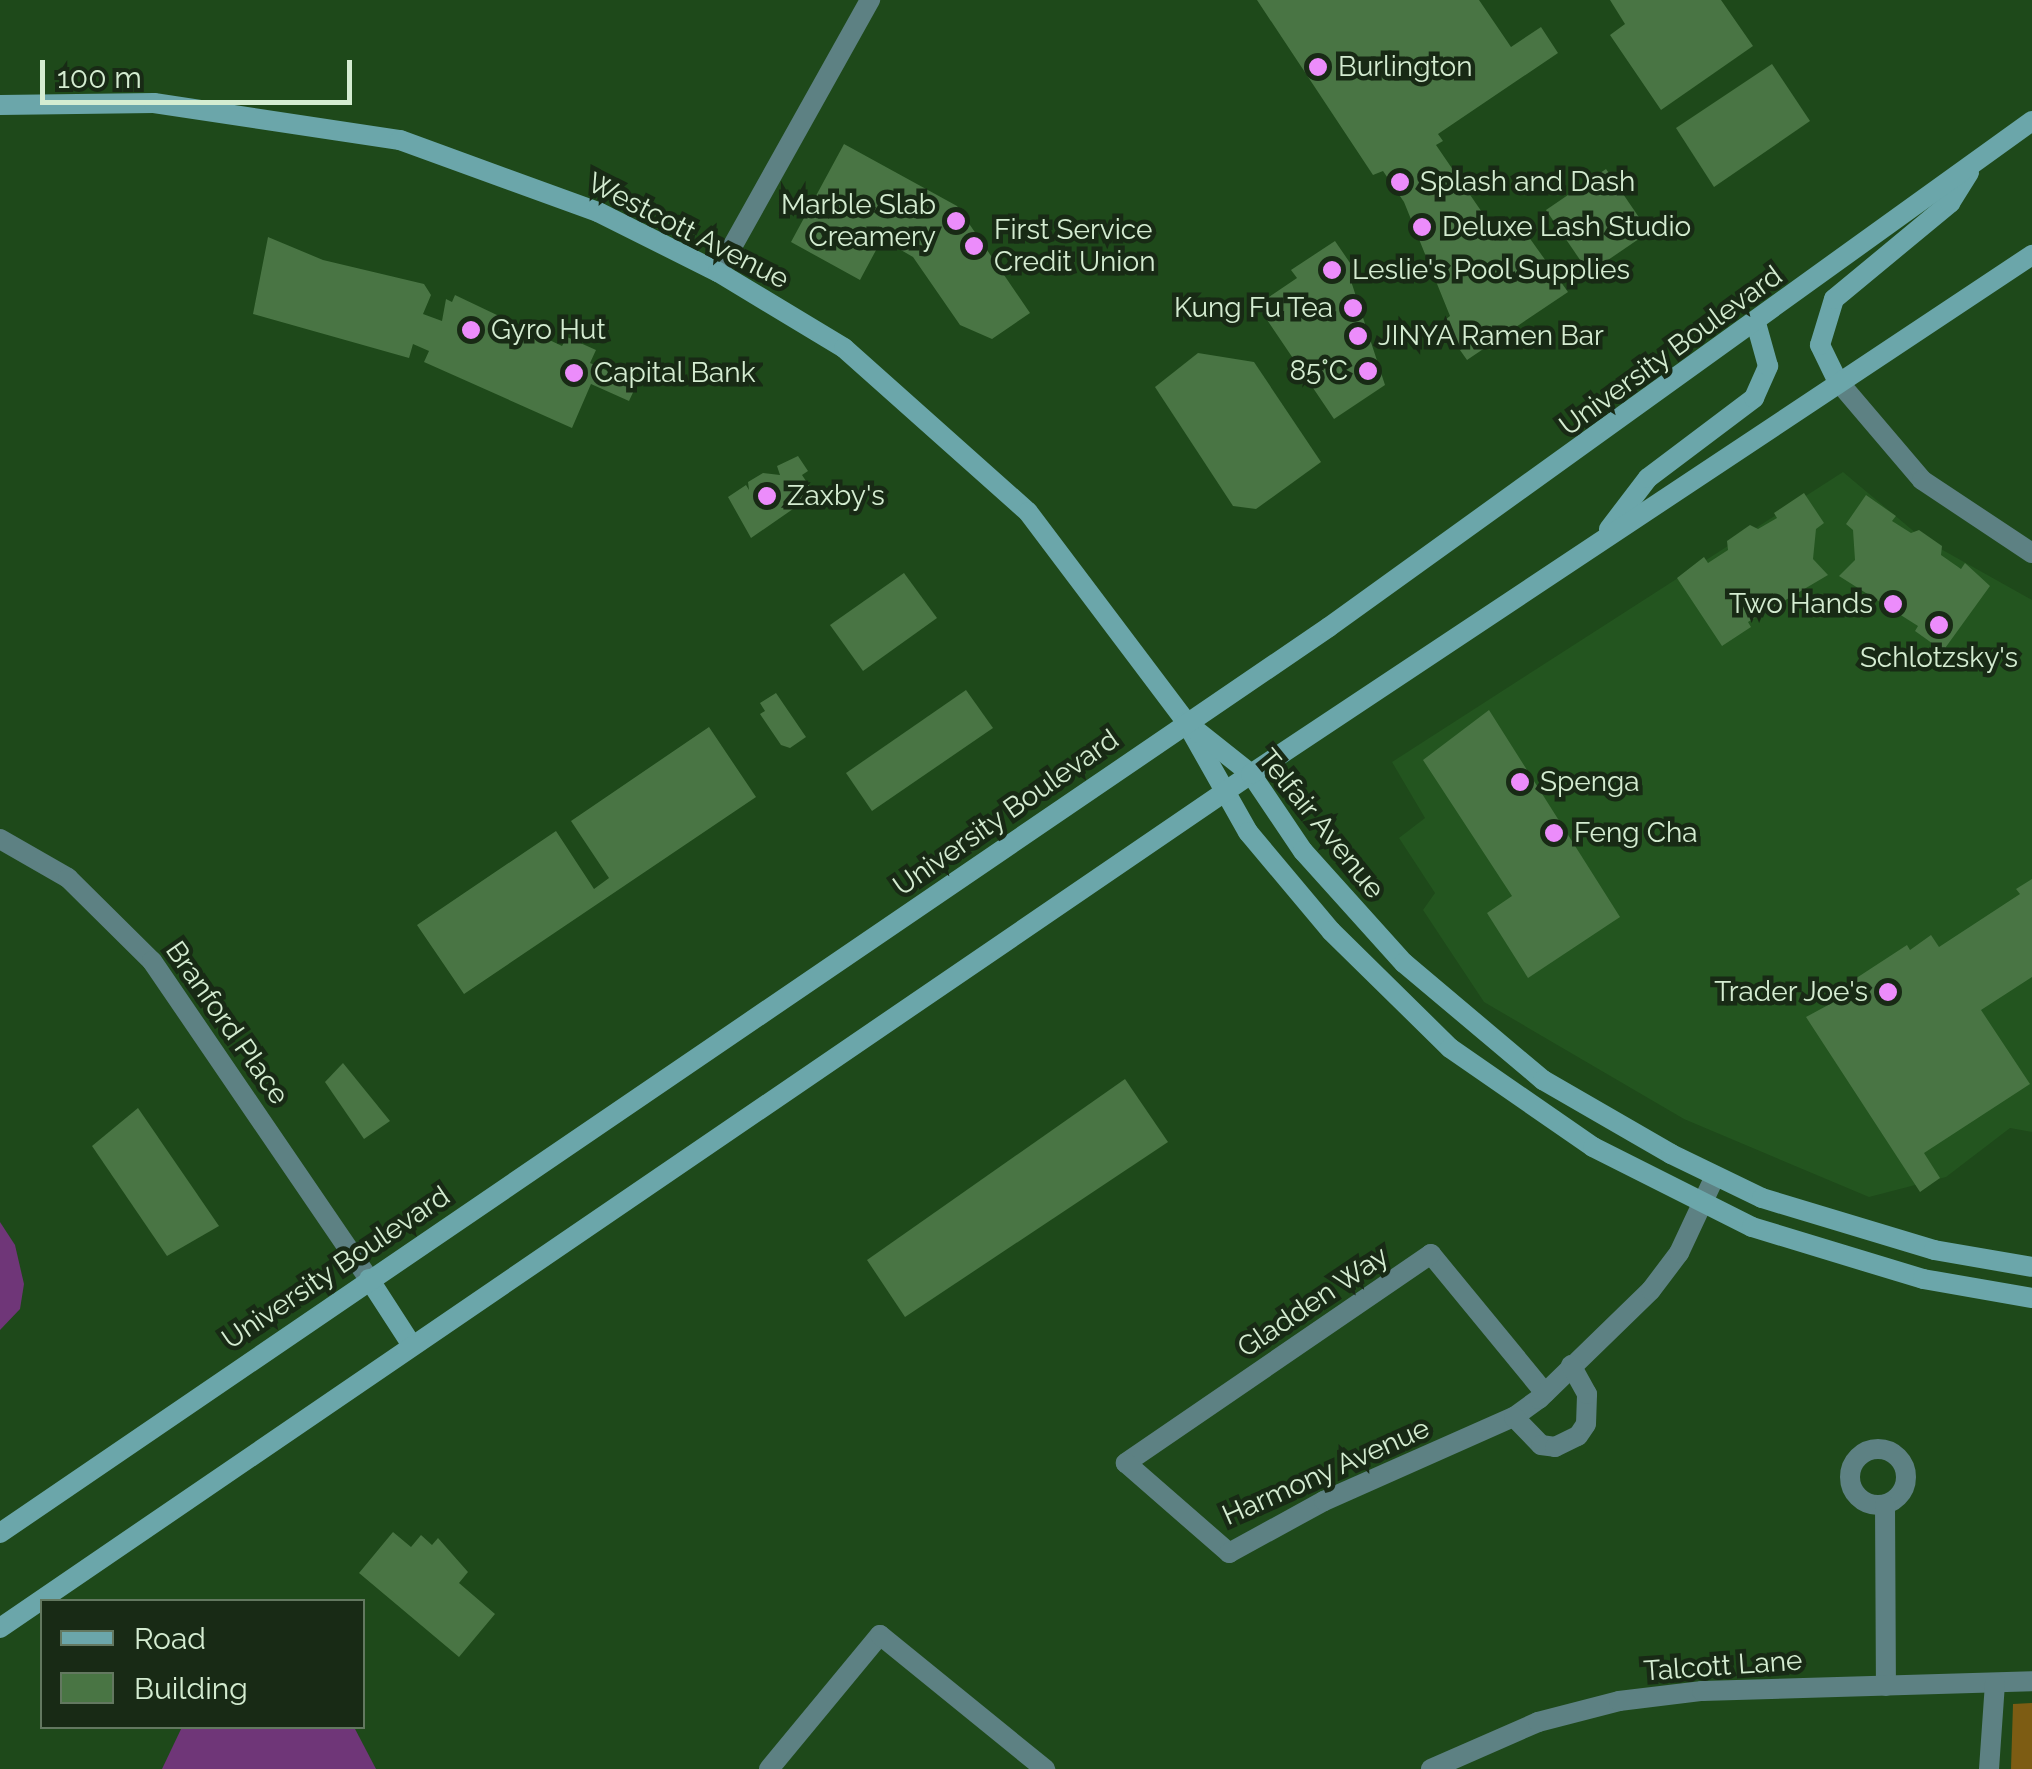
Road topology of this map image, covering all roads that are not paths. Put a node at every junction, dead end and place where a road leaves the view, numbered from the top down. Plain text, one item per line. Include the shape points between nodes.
1 (870, 0) edge
2 (0, 105) edge
3 (2032, 121) edge
4 (1976, 162) junction
5 (2032, 255) edge
6 (718, 272) junction
7 (1756, 323) junction
8 (1836, 380) junction
9 (1599, 543) junction
10 (2032, 553) edge
11 (1186, 722) junction
12 (1251, 774) junction
13 (1226, 792) junction
14 (0, 838) edge
15 (1714, 1176) junction
16 (1705, 1206) junction
17 (2032, 1267) edge
18 (369, 1278) junction
19 (2032, 1298) edge
20 (411, 1344) junction
21 (1571, 1365) junction
22 (1545, 1393) junction
23 (1514, 1416) junction
24 (1126, 1462) joint
25 (1885, 1504) dead end
26 (0, 1533) edge
27 (42, 1599) edge
28 (40, 1600) edge
29 (0, 1628) edge
30 (1995, 1682) junction
31 (2032, 1682) edge
32 (1886, 1686) junction
33 (769, 1769) edge
34 (1045, 1769) edge
35 (1431, 1769) edge
36 (1989, 1769) edge

1 - 6 street
2 - 6 main road, Westcott Avenue via 154,103 400,140 598,212
3 - 4 main road, University Boulevard
4 - 7 main road, University Boulevard
4 - 8 main road via 1950,204 1834,299 1820,345
5 - 8 main road
6 - 11 main road, Westcott Avenue via 844,348 984,466 1028,512
7 - 9 main road via 1768,366 1754,398 1648,478
7 - 11 main road, University Boulevard
8 - 9 main road
8 - 10 street via 1922,480
9 - 12 main road
11 - 12 main road, Telfair Avenue
11 - 13 main road, Telfair Avenue
11 - 18 main road, University Boulevard
12 - 13 main road
12 - 15 main road, Telfair Avenue via 1303,850 1362,918 1463,1016 1543,1080
13 - 16 main road, Telfair Avenue via 1248,832 1330,931 1450,1048 1594,1147
13 - 20 main road
14 - 18 street, Branford Place via 68,878 152,960
15 - 16 street, Harmony Avenue
15 - 17 main road, Telfair Avenue via 1843,1226
16 - 19 main road, Telfair Avenue via 1850,1259
16 - 21 street, Harmony Avenue via 1651,1290
18 - 20 main road
18 - 26 main road, University Boulevard
20 - 27 main road
21 - 22 street, Harmony Avenue
21 - 23 street via 1587,1394 1586,1424 1578,1436 1555,1448 1541,1445
22 - 23 street, Harmony Avenue
22 - 24 street, Gladden Way via 1432,1254
23 - 24 street, Harmony Avenue via 1229,1553
25 - 32 street
28 - 29 main road
30 - 31 street, Talcott Lane
30 - 32 street, Talcott Lane
30 - 36 street
32 - 35 street, Talcott Lane via 1702,1691 1619,1701 1538,1722
33 - 34 street via 880,1635

